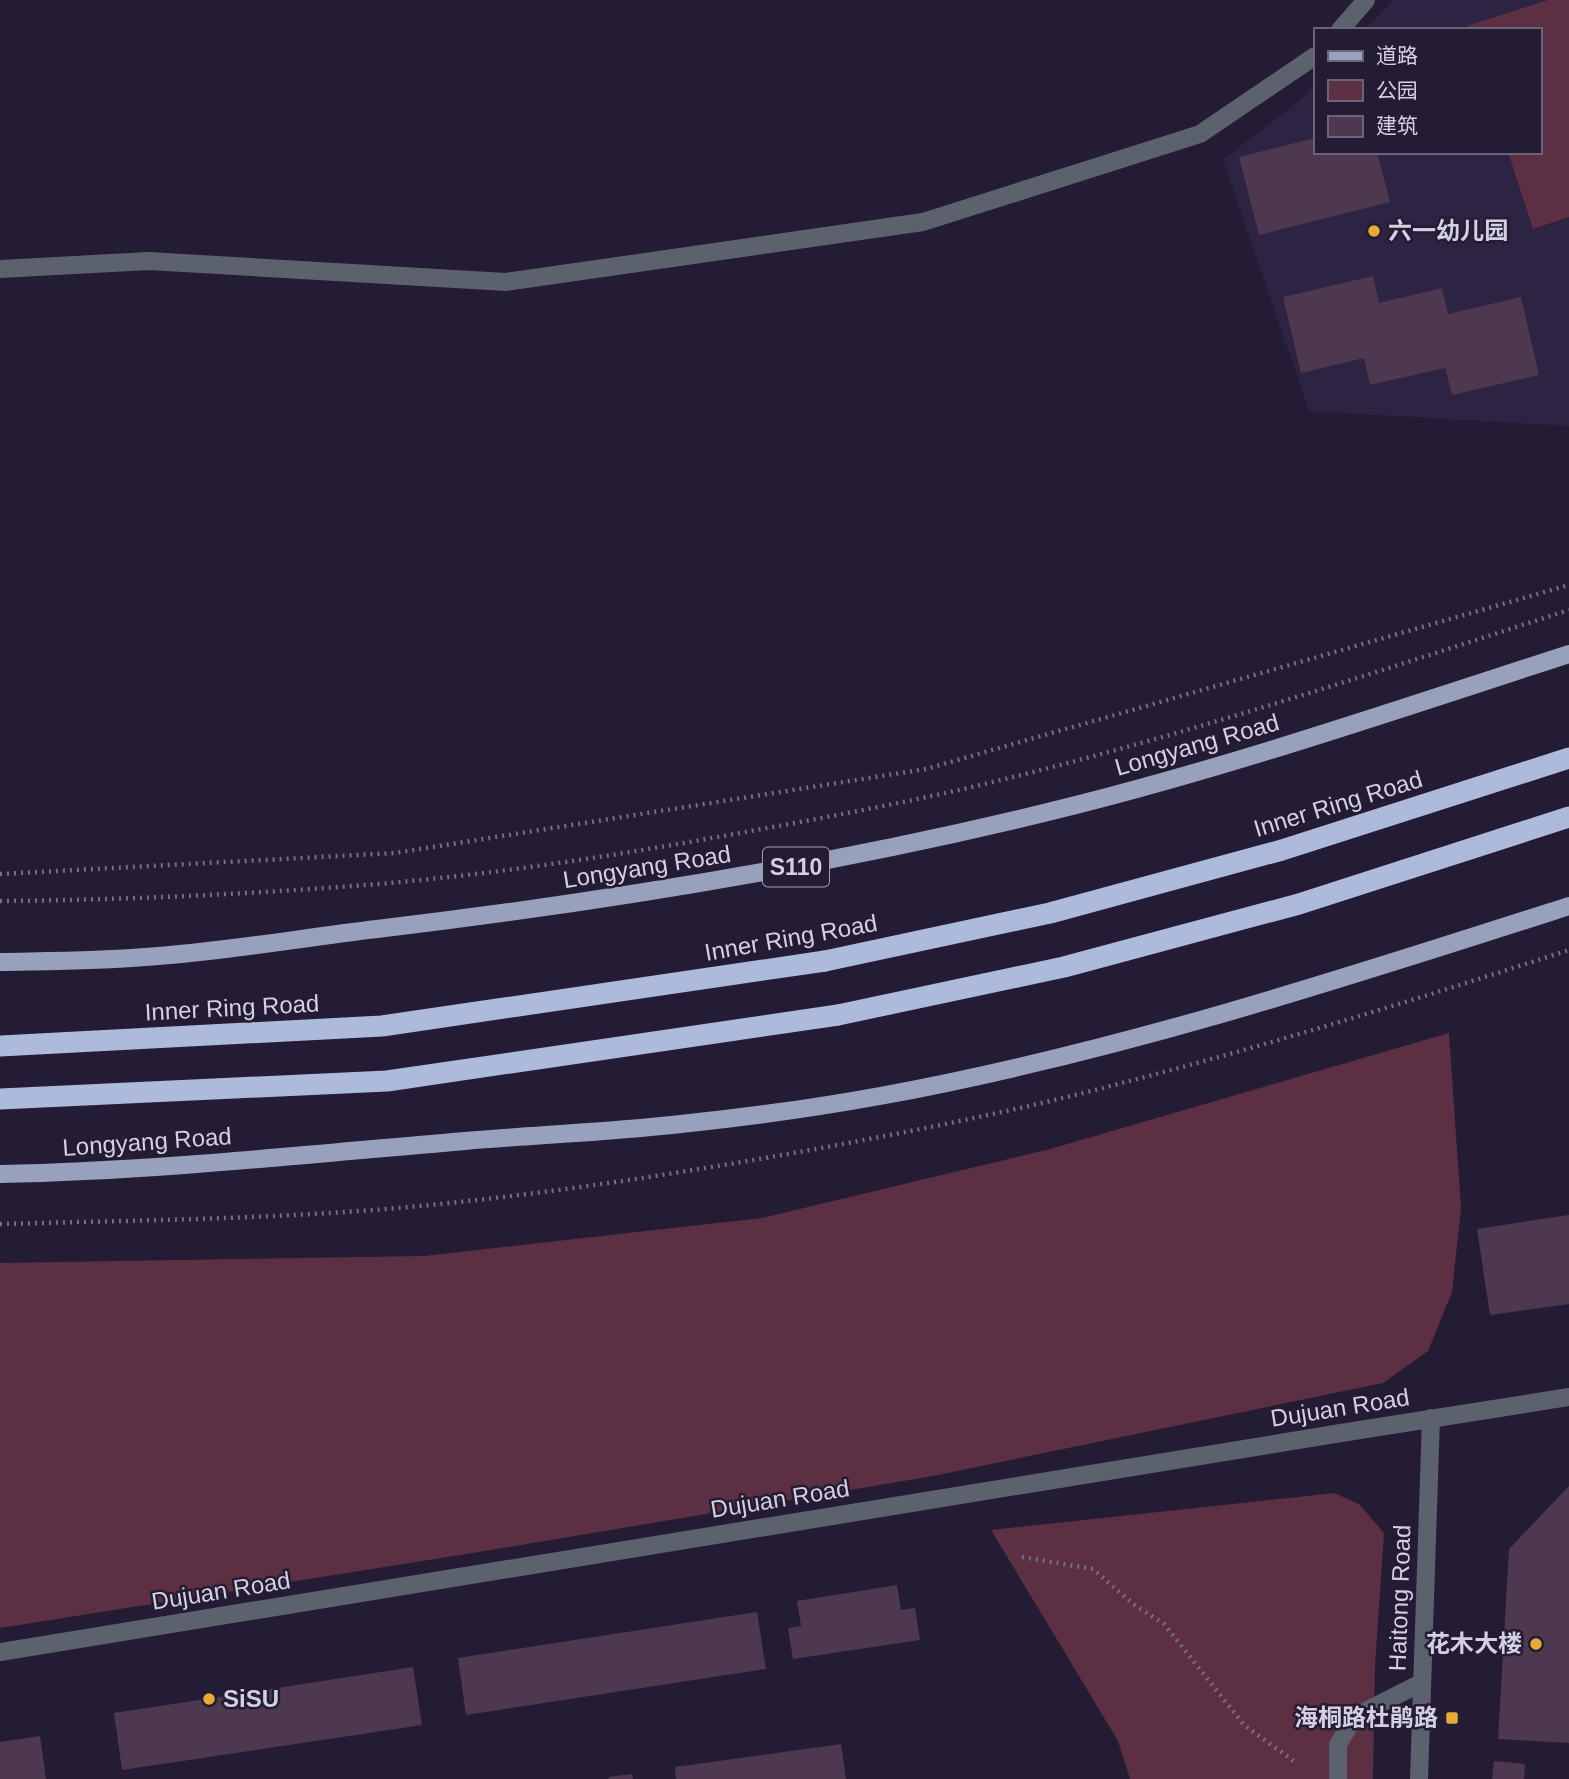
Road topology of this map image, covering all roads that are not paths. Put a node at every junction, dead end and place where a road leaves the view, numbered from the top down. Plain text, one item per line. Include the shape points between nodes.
1 (1366, 0) edge
2 (1342, 28) edge
3 (1314, 57) edge
4 (0, 269) edge
5 (1569, 654) edge
6 (1569, 758) edge
7 (1569, 817) edge
8 (1569, 906) edge
9 (0, 962) edge
10 (0, 1046) edge
11 (0, 1099) edge
12 (0, 1174) edge
13 (1569, 1397) edge
14 (1431, 1418) junction
15 (0, 1652) edge
16 (1421, 1684) junction
17 (1338, 1779) edge
18 (1419, 1779) edge

1 - 2 street
3 - 4 street via 1200,134 923,222 506,282 149,261
5 - 9 main road, Longyang Road / S110 via 1192,774 1049,812 838,859 603,900 232,948 144,957
6 - 10 highway, Inner Ring Road, bridge via 1282,850 1050,913 825,961 382,1026
7 - 11 highway, bridge via 1299,904 1064,967 838,1015 387,1081
8 - 12 main road, Longyang Road via 1134,1039 880,1096 678,1125 139,1168
13 - 14 street, Dujuan Road
14 - 15 street, Dujuan Road
14 - 16 street, Haitong Road
16 - 17 street via 1354,1717 1338,1745
16 - 18 street, Haitong Road

